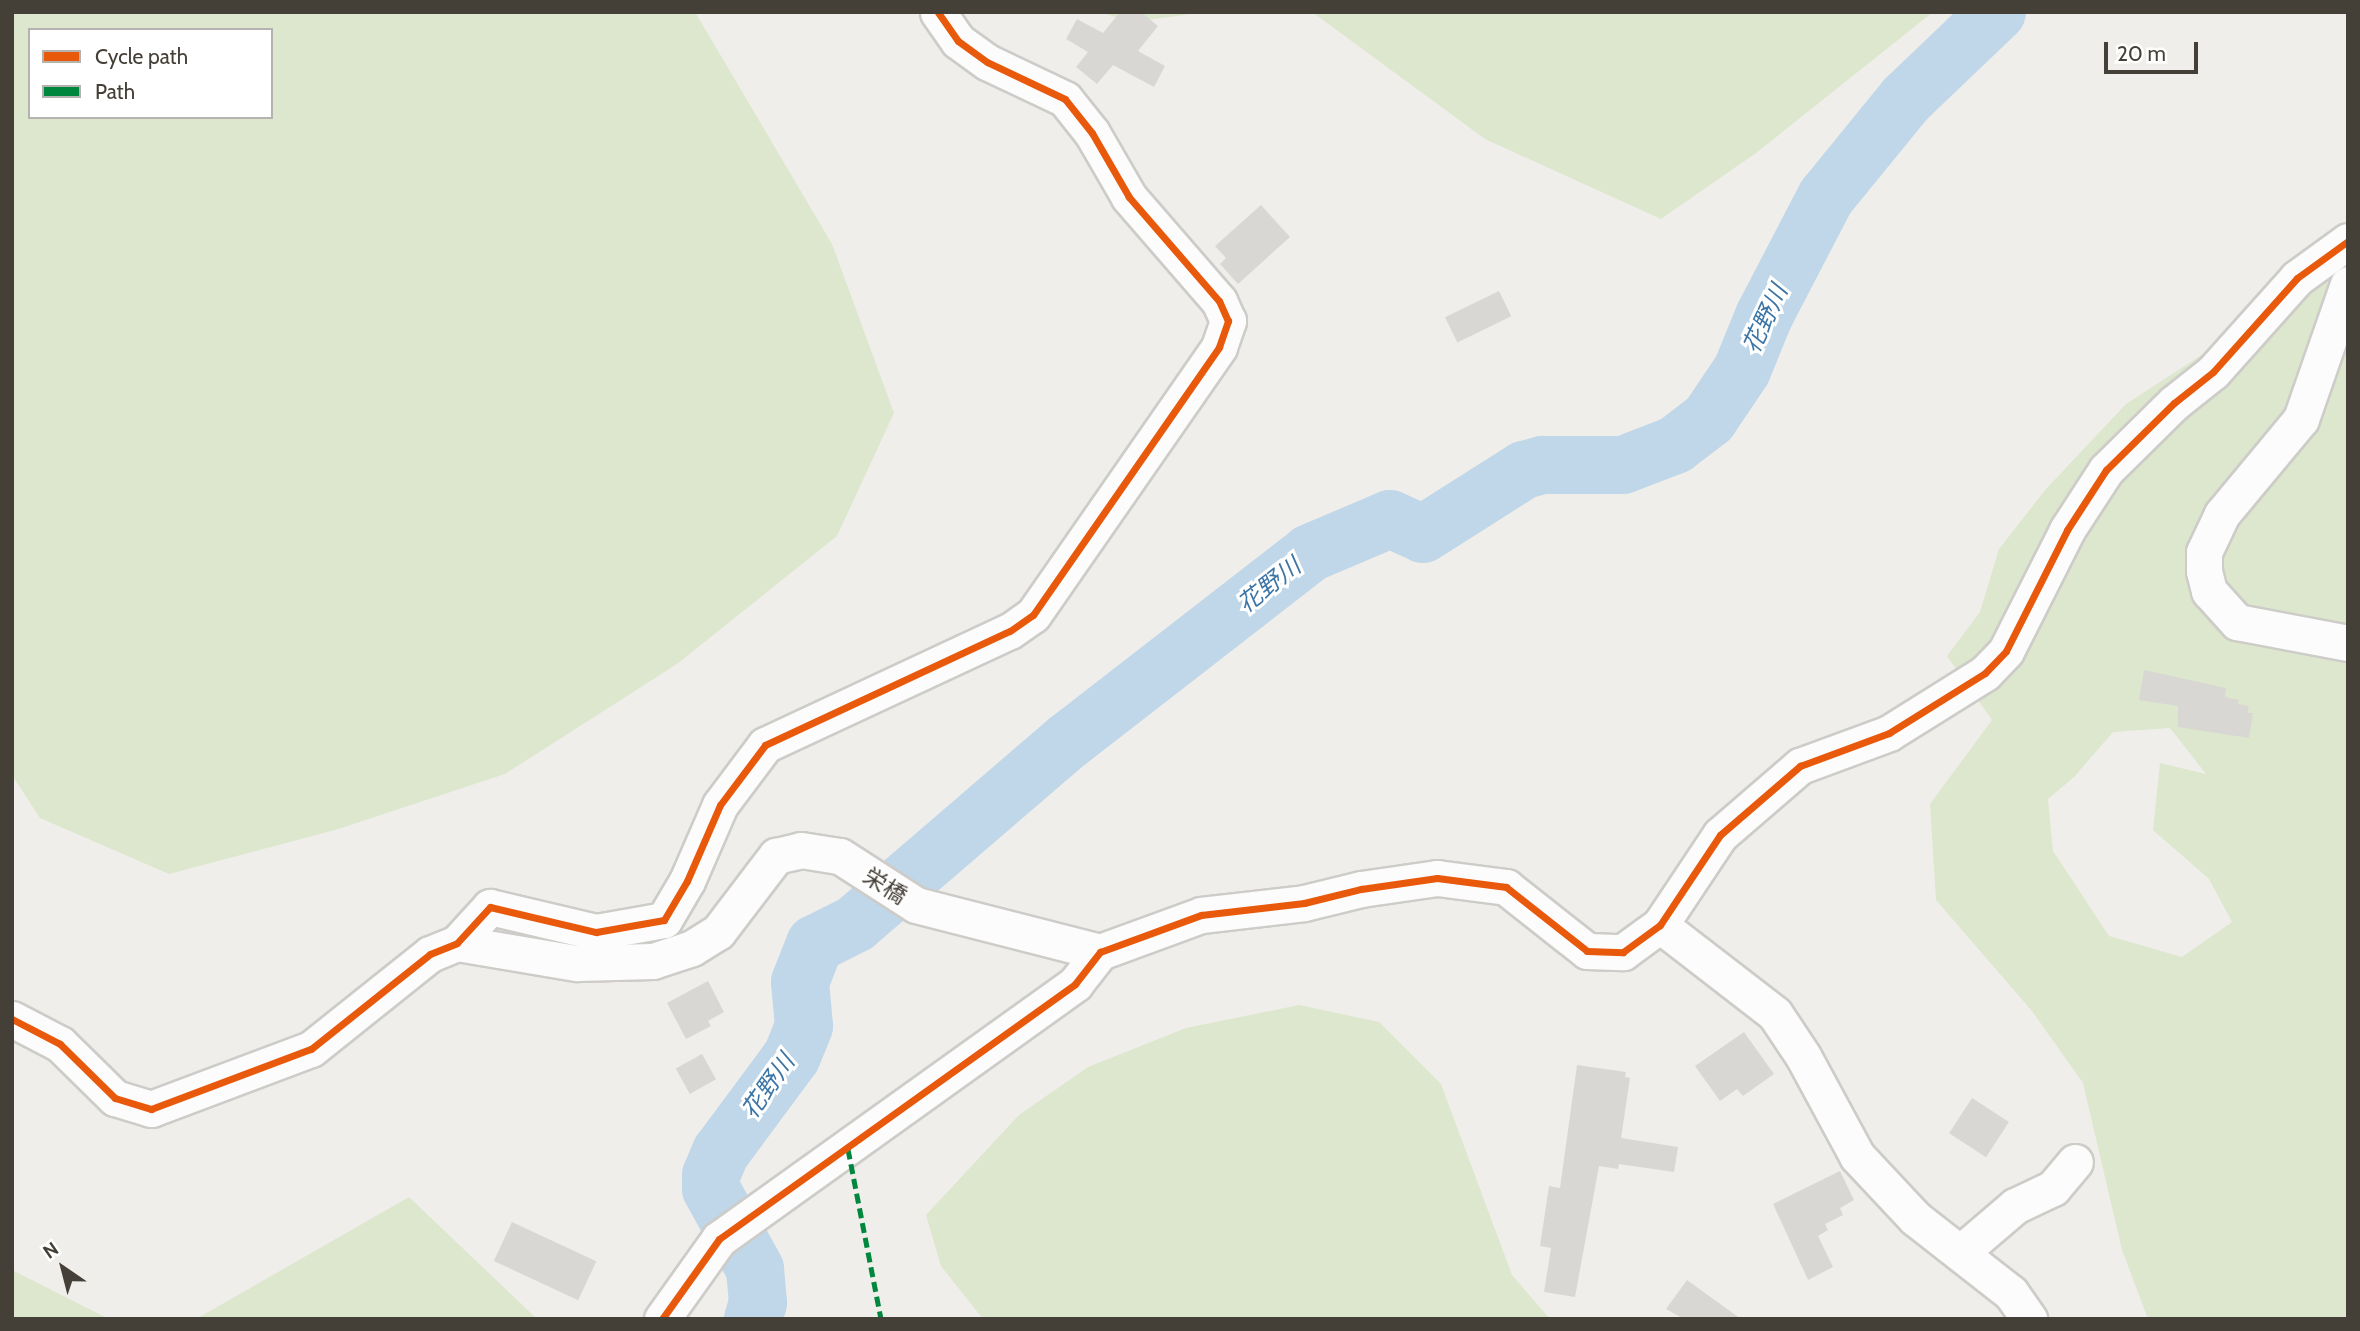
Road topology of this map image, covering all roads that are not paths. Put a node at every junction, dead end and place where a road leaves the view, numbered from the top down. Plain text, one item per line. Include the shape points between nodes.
1 (938, 12) edge
2 (2348, 241) edge
3 (2348, 284) edge
4 (2348, 643) edge
5 (1660, 925) junction
6 (457, 943) junction
7 (1100, 952) junction
8 (12, 1019) edge
9 (2075, 1162) dead end
10 (1960, 1253) junction
11 (662, 1319) edge
12 (2029, 1319) edge

1 - 6 street via 958,41 988,62 1065,99 1092,133 1129,197 1219,301 1227,321 1219,346 1033,615 1010,631 765,745 720,805 687,881 664,920 596,932 490,907
2 - 5 street via 2297,278 2213,372 2106,470 2067,530 2010,646 1985,673 1889,733 1800,766 1720,835
3 - 4 street via 2301,419 2222,514 2204,552 2209,591 2237,622
5 - 7 street via 1623,951 1587,951 1506,887 1437,878 1304,903 1201,915
5 - 10 street via 1775,1014 1857,1156 1915,1218
6 - 7 street, 栄橋 via 577,963 653,961 692,948 718,932 776,856 801,850 841,856 916,905
6 - 8 street via 430,954 311,1049 151,1109 115,1098 60,1044
7 - 11 street via 1074,984 719,1239
9 - 10 street via 2053,1188 2015,1206
10 - 12 street via 2011,1293

